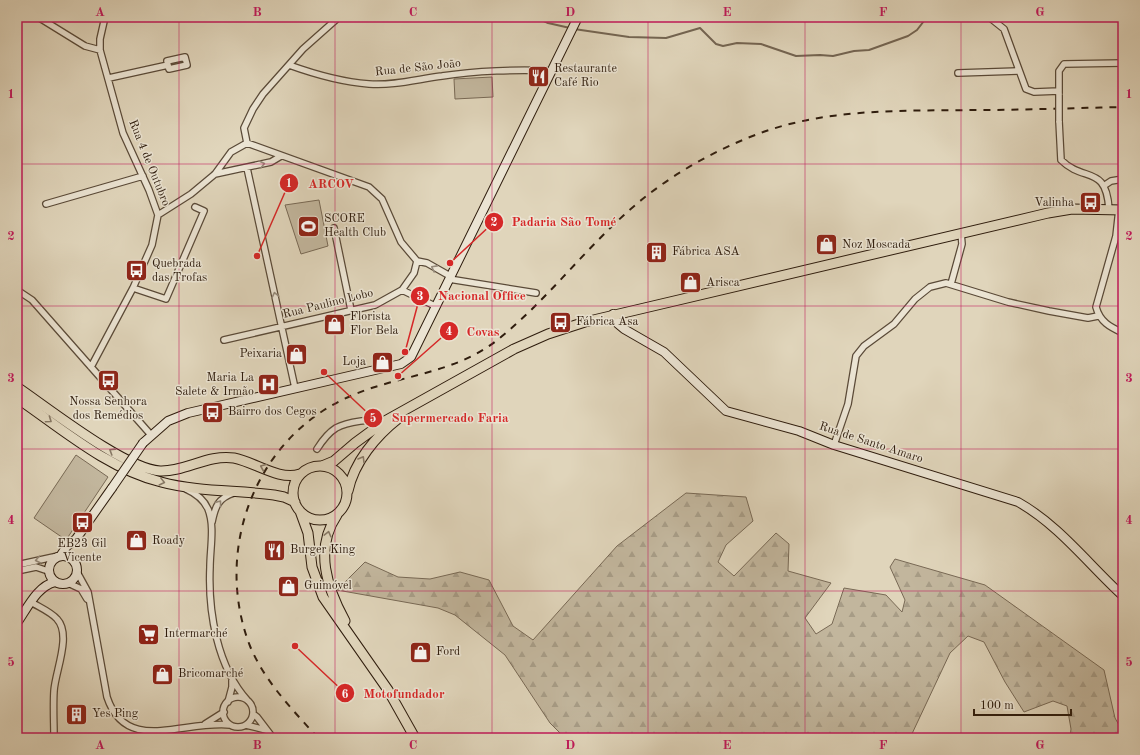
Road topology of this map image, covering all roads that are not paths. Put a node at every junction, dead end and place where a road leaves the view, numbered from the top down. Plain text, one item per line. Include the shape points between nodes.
1 (38, 17) edge
2 (105, 17) edge
3 (339, 17) edge
4 (578, 17) edge
5 (989, 17) edge
6 (100, 50) junction
7 (1123, 63) edge
8 (168, 65) dead end
9 (288, 65) junction
10 (552, 71) junction
11 (1018, 71) junction
12 (958, 73) dead end
13 (109, 78) junction
14 (1059, 93) junction
15 (247, 143) junction
16 (281, 156) junction
17 (246, 168) junction
18 (214, 174) junction
19 (143, 176) junction
20 (1123, 178) edge
21 (1105, 185) junction
22 (46, 204) dead end
23 (195, 207) dead end
24 (1117, 209) edge
25 (158, 215) junction
26 (334, 228) dead end
27 (961, 233) junction
28 (418, 261) junction
29 (450, 277) junction
30 (951, 284) junction
31 (133, 288) junction
32 (17, 290) edge
33 (402, 290) junction
34 (536, 293) dead end
35 (435, 306) junction
36 (351, 310) junction
37 (613, 314) junction
38 (1098, 316) junction
39 (281, 326) junction
40 (1123, 333) edge
41 (224, 340) dead end
42 (91, 368) junction
43 (17, 387) edge
44 (295, 388) junction
45 (17, 398) edge
46 (421, 401) junction
47 (385, 421) junction
48 (151, 435) junction
49 (834, 444) junction
50 (317, 449) dead end
51 (322, 466) junction
52 (300, 474) junction
53 (177, 486) junction
54 (238, 492) junction
55 (348, 495) junction
56 (295, 502) junction
57 (300, 511) junction
58 (337, 515) junction
59 (211, 524) junction
60 (76, 539) junction
61 (60, 556) junction
62 (73, 559) junction
63 (17, 565) edge
64 (17, 571) edge
65 (77, 572) junction
66 (49, 573) junction
67 (55, 582) junction
68 (68, 583) junction
69 (38, 592) junction
70 (1123, 596) edge
71 (32, 602) junction
72 (90, 608) junction
73 (17, 623) edge
74 (359, 649) junction
75 (232, 679) junction
76 (248, 701) junction
77 (228, 702) junction
78 (224, 712) junction
79 (253, 714) junction
80 (230, 725) junction
81 (246, 725) junction
82 (201, 726) junction
83 (266, 730) junction
84 (54, 738) edge
85 (273, 738) edge
86 (415, 738) edge

1 - 6 street via 85,46
2 - 6 street
3 - 9 street
4 - 10 main road
5 - 11 street via 1004,29
6 - 13 street, Rua 4 de Outubro
7 - 14 street via 1064,64 1059,71
8 - 13 street
9 - 10 street, Rua de São João via 329,77 369,84 443,75
9 - 15 street via 253,109 244,128
10 - 29 main road
11 - 12 street
11 - 14 street via 1028,91
13 - 19 street, Rua 4 de Outubro via 123,133
14 - 21 street, bridge via 1062,160 1066,165 1099,179
15 - 16 street
15 - 18 street via 231,152
17 -> 16 street via 271,162
16 - 28 street via 369,187 382,199 401,242
17 - 18 street
39 -> 17 street
18 - 25 street via 191,194
19 - 22 street
19 - 25 street, Rua 4 de Outubro
20 - 21 street
21 - 24 street
23 - 31 street via 204,211 166,300
24 - 27 main road via 1072,209
24 - 38 street via 1116,236 1097,300
25 - 31 street, Rua 4 de Outubro via 152,245
26 - 36 street
27 - 30 street via 962,244
27 - 37 main road
29 -> 28 street
28 - 33 street, Rua Paulino Lobo via 414,273
29 - 34 street
29 - 35 main road
30 - 38 street via 1008,302 1049,311 1088,318
30 - 49 street via 939,284 923,291 894,324 859,351 854,361 848,404
31 - 42 street, Rua 4 de Outubro
32 - 42 street via 32,300
33 - 35 street
33 - 36 street, Rua Paulino Lobo via 375,305
35 - 44 main road via 411,357 401,364
36 - 39 street, Rua Paulino Lobo
37 - 46 main road via 529,342
37 - 49 main road, Rua de Santo Amaro via 618,324 652,344 679,365 726,411 800,431
38 - 40 street via 1111,328
39 - 41 street, Rua Paulino Lobo
39 - 44 street
42 - 48 street
52 -> 43 main road via 279,474 250,462 232,458 206,460 171,470 149,469 118,455
44 - 48 main road via 188,413 168,421
45 -> 53 main road via 116,465
46 - 47 main road
55 -> 46 main road via 351,479 370,447 391,424
47 - 50 street via 376,419 336,428
47 - 51 main road via 334,461
48 - 60 main road, bridge
49 - 70 main road, Rua de Santo Amaro via 1030,508
51 - 52 main road via 306,469
51 - 55 main road via 338,472 345,482
52 - 56 main road via 294,488
53 - 54 main road
53 - 59 street via 201,500 208,509
54 - 56 main road via 274,495
59 -> 54 street via 220,500
55 - 58 main road
56 - 57 main road
57 - 58 main road via 318,520 330,519
57 - 74 main road via 308,533 312,567 318,587 332,612
74 -> 58 main road via 333,599 326,575 325,550 329,529
59 - 75 street via 212,614 219,646
60 - 61 main road
60 - 62 main road
61 - 62 main road
61 -> 63 street
61 - 66 main road via 50,562
62 - 65 main road
64 - 66 street via 36,567
65 - 68 main road
65 - 72 street via 88,592
66 - 67 main road
66 - 69 main road
67 - 68 main road
67 - 69 main road
68 - 72 street via 81,589
69 - 71 main road
71 - 73 main road
71 - 84 street via 58,619 63,632 63,649 56,671 54,691
72 - 82 street via 106,698 116,721 133,734 149,737
74 - 86 main road via 388,690
75 - 76 street
75 - 77 street
76 - 77 street via 239,698
76 - 79 street
77 - 78 street
78 - 80 street via 224,717
78 - 82 street
79 - 81 street
79 - 83 street
80 - 81 street
80 - 82 street
81 - 83 street
83 - 85 street

